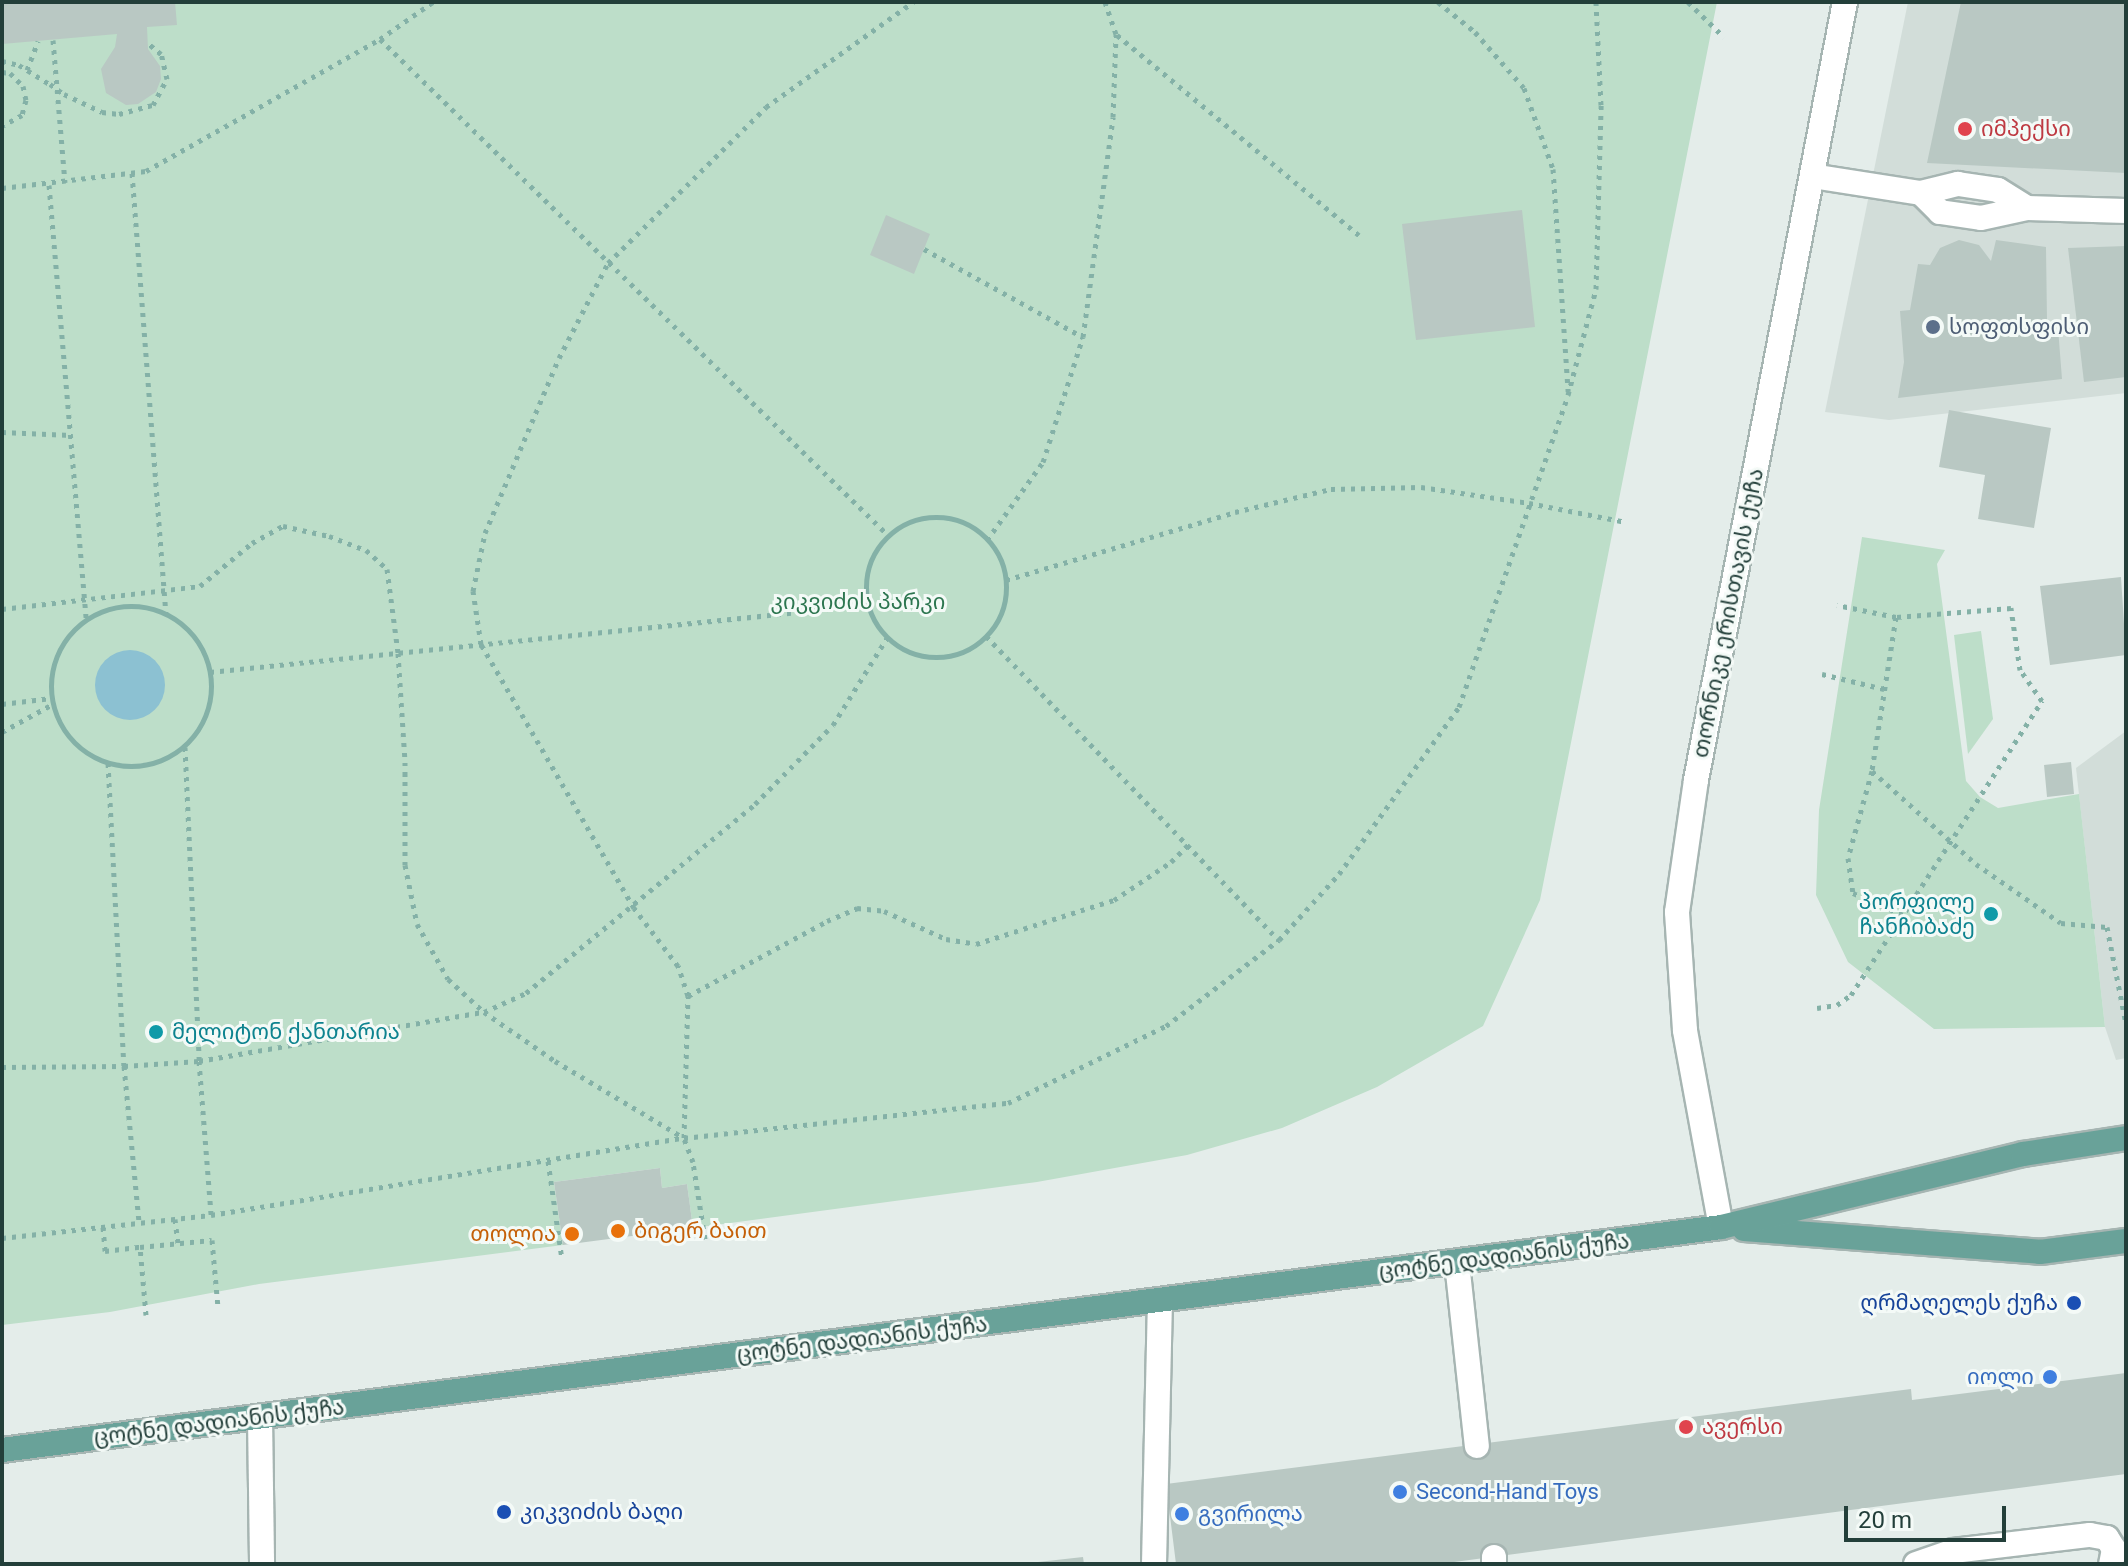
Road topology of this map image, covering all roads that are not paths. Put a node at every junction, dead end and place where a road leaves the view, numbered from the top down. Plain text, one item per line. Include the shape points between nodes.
1 (1845, 2) edge
2 (1812, 176) junction
3 (2126, 211) edge
4 (2126, 1138) edge
5 (1721, 1227) junction
6 (2126, 1241) edge
7 (1457, 1263) junction
8 (1160, 1301) junction
9 (260, 1417) junction
10 (1477, 1446) dead end
11 (2, 1450) edge
12 (262, 1564) edge
13 (1154, 1564) edge
14 (1916, 1564) edge
15 (2111, 1564) edge

1 - 2 main road, თორნიკე ერისთავის ქუჩა
2 - 3 main road via 1921,193 1940,212 1981,218 2027,208
2 - 5 main road, თორნიკე ერისთავის ქუჩა via 1696,780 1677,912 1685,1030
4 - 5 main road via 2023,1154
5 - 6 main road via 2040,1252
5 - 7 main road, ცოტნე დადიანის ქუჩა
7 - 8 main road, ცოტნე დადიანის ქუჩა
7 - 10 main road
8 - 9 main road, ცოტნე დადიანის ქუჩა
8 - 13 main road
9 - 11 main road, ცოტნე დადიანის ქუჩა
9 - 12 main road
14 - 15 main road via 1953,1551 2090,1535 2107,1538 2114,1549

